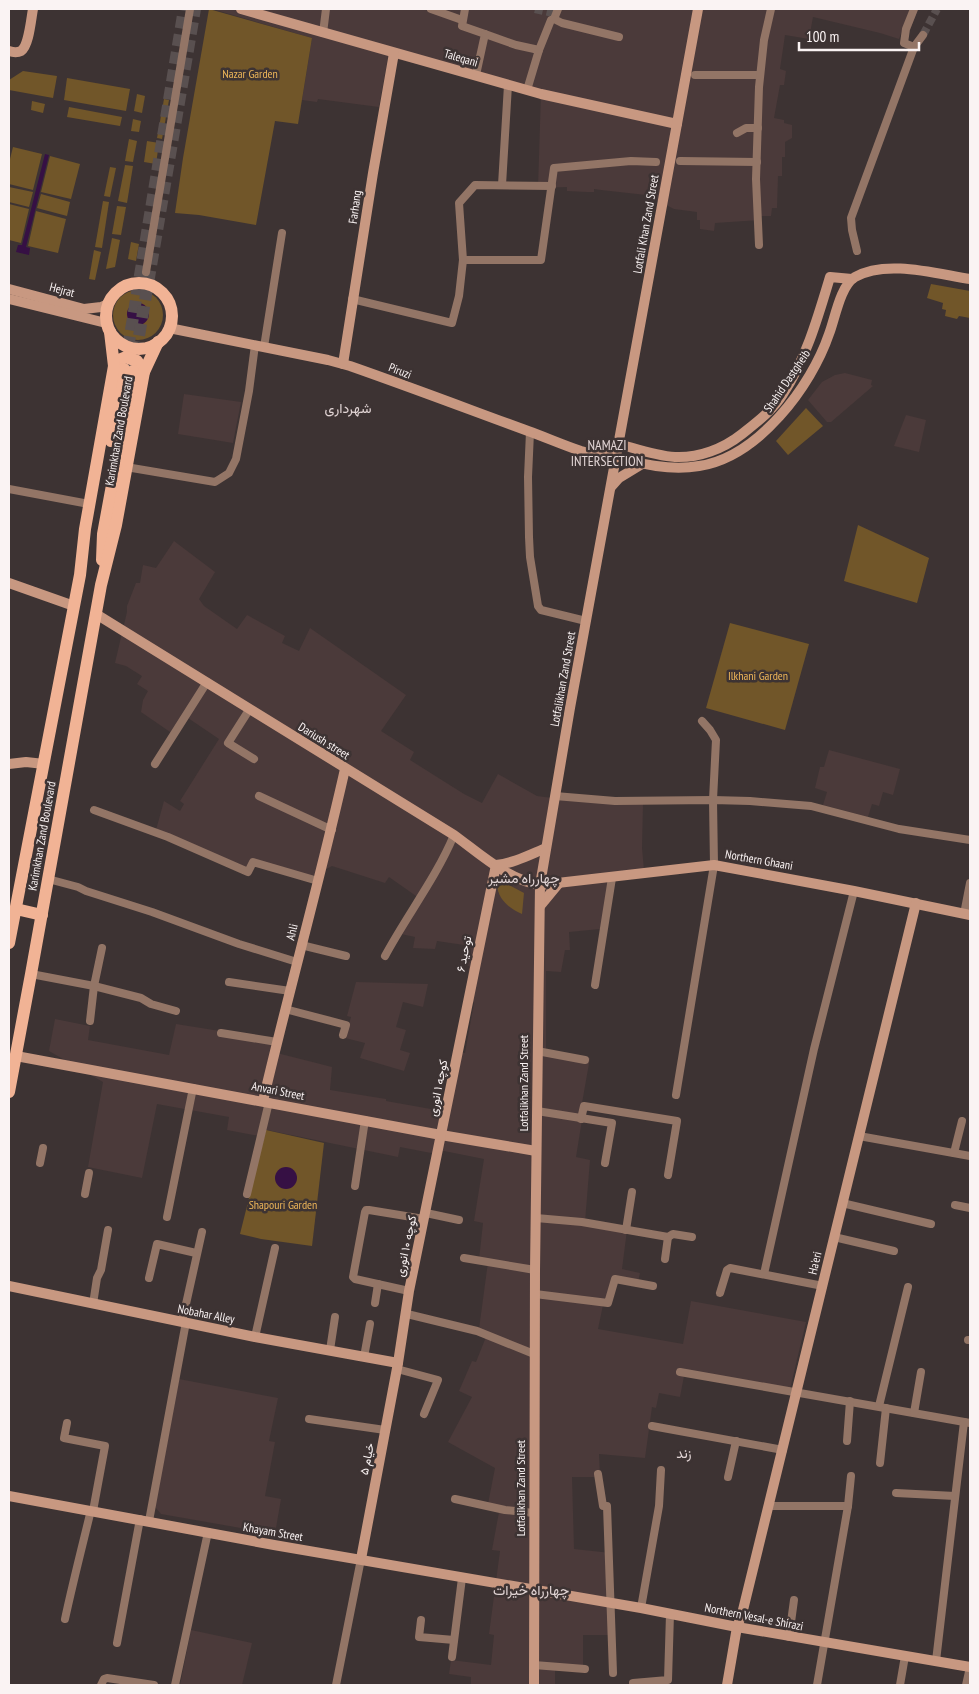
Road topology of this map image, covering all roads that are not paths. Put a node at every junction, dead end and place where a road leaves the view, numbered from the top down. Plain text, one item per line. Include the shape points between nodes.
1 (33, 9) edge
2 (190, 9) edge
3 (241, 9) edge
4 (326, 9) edge
5 (431, 9) edge
6 (465, 9) edge
7 (698, 9) edge
8 (771, 9) edge
9 (914, 9) edge
10 (556, 14) edge
11 (462, 20) junction
12 (323, 33) junction
13 (485, 34) junction
14 (923, 35) tunnel mouth
15 (619, 37) dead end
16 (914, 47) junction
17 (537, 50) junction
18 (9, 51) edge
19 (394, 53) junction
20 (695, 74) dead end
21 (760, 74) junction
22 (476, 76) junction
23 (508, 85) junction
24 (524, 89) junction
25 (677, 124) junction
26 (758, 128) junction
27 (737, 133) dead end
28 (680, 161) dead end
29 (656, 162) dead end
30 (757, 162) junction
31 (502, 185) junction
32 (552, 186) junction
33 (282, 233) dead end
34 (759, 245) dead end
35 (857, 251) dead end
36 (463, 260) junction
37 (146, 272) dead end
38 (852, 279) junction
39 (970, 279) edge
40 (9, 289) edge
41 (9, 299) edge
42 (352, 299) junction
43 (108, 304) junction
44 (83, 313) junction
45 (108, 327) junction
46 (169, 328) junction
47 (158, 342) junction
48 (259, 346) junction
49 (343, 364) junction
50 (129, 370) junction
51 (530, 432) junction
52 (619, 444) junction
53 (673, 457) junction
54 (616, 458) junction
55 (642, 464) junction
56 (126, 467) junction
57 (673, 468) junction
58 (611, 488) junction
59 (9, 489) edge
60 (89, 504) junction
61 (80, 575) junction
62 (9, 583) edge
63 (101, 585) junction
64 (74, 606) junction
65 (96, 614) junction
66 (586, 622) junction
67 (207, 682) junction
68 (249, 710) junction
69 (702, 721) dead end
70 (254, 759) dead end
71 (9, 764) edge
72 (44, 764) junction
73 (155, 764) dead end
74 (345, 769) junction
75 (259, 796) dead end
76 (555, 796) junction
77 (713, 800) junction
78 (94, 810) dead end
79 (332, 830) junction
80 (454, 835) junction
81 (970, 840) edge
82 (546, 848) junction
83 (496, 865) junction
84 (714, 865) junction
85 (612, 878) junction
86 (48, 879) junction
87 (318, 881) junction
88 (559, 883) junction
89 (970, 883) edge
90 (540, 885) junction
91 (854, 891) junction
92 (14, 901) edge
93 (916, 903) junction
94 (540, 906) junction
95 (42, 915) junction
96 (967, 915) edge
97 (9, 943) edge
98 (302, 945) junction
99 (102, 948) dead end
100 (346, 956) dead end
101 (385, 956) dead end
102 (297, 962) junction
103 (31, 974) junction
104 (229, 982) dead end
105 (595, 985) dead end
106 (94, 986) junction
107 (290, 991) junction
108 (286, 1009) junction
109 (176, 1011) dead end
110 (90, 1021) dead end
111 (221, 1033) dead end
112 (343, 1035) dead end
113 (277, 1042) junction
114 (459, 1047) joint
115 (537, 1051) junction
116 (16, 1056) junction
117 (585, 1060) dead end
118 (193, 1088) junction
119 (9, 1092) edge
120 (676, 1095) dead end
121 (266, 1102) junction
122 (537, 1111) junction
123 (581, 1119) junction
124 (365, 1120) junction
125 (962, 1121) dead end
126 (442, 1135) junction
127 (859, 1136) junction
128 (43, 1148) dead end
129 (536, 1151) junction
130 (954, 1153) junction
131 (970, 1156) edge
132 (605, 1163) dead end
133 (40, 1164) dead end
134 (88, 1173) dead end
135 (668, 1175) dead end
136 (355, 1186) dead end
137 (632, 1192) dead end
138 (85, 1194) dead end
139 (247, 1194) dead end
140 (842, 1203) junction
141 (955, 1204) dead end
142 (970, 1208) edge
143 (425, 1216) junction
144 (166, 1217) dead end
145 (536, 1218) junction
146 (459, 1220) dead end
147 (931, 1224) dead end
148 (108, 1230) dead end
149 (626, 1230) junction
150 (202, 1232) dead end
151 (668, 1237) junction
152 (692, 1237) dead end
153 (834, 1237) junction
154 (275, 1248) dead end
155 (894, 1251) dead end
156 (196, 1253) junction
157 (464, 1258) dead end
158 (665, 1259) dead end
159 (534, 1270) junction
160 (764, 1274) junction
161 (149, 1278) dead end
162 (378, 1284) junction
163 (9, 1286) edge
164 (653, 1286) dead end
165 (823, 1286) junction
166 (908, 1287) dead end
167 (409, 1291) junction
168 (720, 1293) dead end
169 (535, 1294) junction
170 (375, 1303) dead end
171 (93, 1304) junction
172 (407, 1314) junction
173 (335, 1317) dead end
174 (184, 1322) junction
175 (370, 1324) dead end
176 (255, 1336) junction
177 (330, 1350) junction
178 (534, 1354) junction
179 (364, 1357) junction
180 (398, 1366) junction
181 (680, 1372) dead end
182 (921, 1372) dead end
183 (797, 1393) junction
184 (850, 1401) junction
185 (882, 1407) junction
186 (914, 1413) junction
187 (424, 1414) dead end
188 (309, 1419) dead end
189 (967, 1422) edge
190 (67, 1423) dead end
191 (652, 1426) dead end
192 (385, 1430) junction
193 (736, 1441) junction
194 (848, 1441) dead end
195 (782, 1450) junction
196 (880, 1463) dead end
197 (661, 1470) dead end
198 (598, 1474) dead end
199 (851, 1476) dead end
200 (728, 1477) dead end
201 (896, 1493) dead end
202 (9, 1496) edge
203 (955, 1496) junction
204 (455, 1499) dead end
205 (769, 1506) junction
206 (848, 1506) junction
207 (92, 1510) junction
208 (534, 1513) junction
209 (144, 1520) junction
210 (208, 1532) junction
211 (361, 1559) junction
212 (462, 1578) junction
213 (534, 1589) junction
214 (794, 1600) dead end
215 (610, 1603) junction
216 (641, 1608) junction
217 (670, 1614) junction
218 (65, 1619) dead end
219 (421, 1620) dead end
220 (737, 1627) junction
221 (789, 1636) junction
222 (454, 1640) junction
223 (117, 1643) dead end
224 (824, 1643) junction
225 (905, 1656) junction
226 (452, 1657) dead end
227 (936, 1661) junction
228 (534, 1665) junction
229 (970, 1667) edge
230 (585, 1669) dead end
231 (613, 1673) dead end
232 (633, 1683) dead end
233 (101, 1685) edge
234 (154, 1685) edge
235 (175, 1685) edge
236 (336, 1685) edge
237 (534, 1685) edge
238 (726, 1685) edge
239 (817, 1685) edge
240 (900, 1685) edge
241 (966, 1685) edge

1 - 18 street via 26,44 21,51
2 - 37 street
3 - 12 street, Taleqani
4 - 12 street
5 - 11 street
6 - 11 street
7 - 25 street, Lotfali Khan Zand Street
8 - 21 street
9 - 16 street via 904,43
10 - 15 street via 562,23
10 - 17 street via 550,20
11 - 13 street via 462,26
12 - 19 street, Taleqani
13 - 17 street
13 - 22 street
14 - 16 street
16 - 35 street via 851,218
17 - 24 street
19 - 22 street, Taleqani
19 - 42 street, Farhang
20 - 21 street
21 - 26 street
22 - 23 street, Taleqani
23 - 24 street, Taleqani
23 - 31 street
24 - 25 street, Taleqani
25 - 52 street, Lotfali Khan Zand Street
26 - 27 street via 746,128
26 - 30 street
28 - 30 street
29 - 32 street via 554,168
30 - 34 street
31 - 32 street
31 - 36 street via 475,185 458,203
32 - 36 street via 541,260
33 - 48 street
36 - 42 street via 452,323
38 - 39 street via 886,269
38 - 53 street, Shahid Dastgheib via 830,277 802,359 784,394 762,418 724,446 702,455
38 - 57 street, Shahid Dastgheib via 840,300 820,357 770,428 740,451 722,459 701,466
40 - 44 street, Hejrat
41 - 44 street, Hejrat
42 - 49 street, Farhang
43 - 44 street, Hejrat
43 - 45 main road
43 - 46 main road via 120,288 142,282 149,284 169,303
44 - 45 street, Hejrat
45 - 47 main road via 115,339 132,348 150,347
45 - 50 main road, Karimkhan Zand Boulevard
46 - 47 main road
46 - 48 street, Piruzi
47 - 50 main road, Karimkhan Zand Boulevard
48 - 49 street, Piruzi
48 - 56 street via 236,459 229,473 215,482
49 - 51 street, Piruzi
50 - 56 main road, Karimkhan Zand Boulevard
50 - 60 main road, Karimkhan Zand Boulevard
50 - 61 main road, Karimkhan Zand Boulevard via 95,531
50 - 63 main road, Karimkhan Zand Boulevard via 103,534
51 - 54 street, Piruzi via 581,451
51 - 66 street via 529,537 538,606 541,610
52 - 53 street, Shahid Dastgheib
52 - 54 street, Lotfali Khan Zand Street
53 - 57 street
54 - 55 street, Shahid Dastgheib
54 - 58 street, Lotfalikhan Zand Street
55 - 57 street, Shahid Dastgheib
55 - 58 street via 619,478
56 - 63 main road, Karimkhan Zand Boulevard
58 - 66 street, Lotfalikhan Zand Street
59 - 60 street
60 - 61 main road, Karimkhan Zand Boulevard
61 - 64 main road, Karimkhan Zand Boulevard
62 - 64 street
63 - 65 main road, Karimkhan Zand Boulevard
64 - 72 main road, Karimkhan Zand Boulevard
65 - 67 street, Dariush street
65 - 86 main road, Karimkhan Zand Boulevard
66 - 76 street, Lotfalikhan Zand Street
67 - 68 street, Dariush street
67 - 73 street
68 - 70 street via 228,743
68 - 74 street, Dariush street
69 - 77 street via 716,740
71 - 72 street
72 - 92 main road, Karimkhan Zand Boulevard
74 - 79 street, Ahli
74 - 80 street, Dariush street
75 - 79 street
76 - 77 street via 624,801
76 - 82 street, Lotfalikhan Zand Street
77 - 81 street via 811,806 899,830
77 - 84 street
78 - 87 street via 168,836 248,872 253,862
79 - 87 street, Ahli
80 - 83 street, Dariush street
80 - 101 street
82 - 83 street
82 - 90 street, Lotfalikhan Zand Street
83 - 90 street, Dariush street via 525,882
83 - 114 street, ۶ توحید
84 - 85 street, Northern Ghaani
84 - 91 street, Northern Ghaani
84 - 120 street
85 - 88 street, Northern Ghaani
85 - 105 street
86 - 95 main road, Karimkhan Zand Boulevard
86 - 102 street
87 - 98 street, Ahli
88 - 90 street, Northern Ghaani
88 - 94 street
89 - 96 street
90 - 94 street, Lotfalikhan Zand Street
91 - 93 street, Northern Ghaani
91 - 160 street via 814,1049
92 - 95 main road
92 - 97 main road, Karimkhan Zand Boulevard
93 - 96 street, Northern Ghaani
93 - 127 street, Ha'eri
94 - 115 street, Lotfalikhan Zand Street
95 - 103 main road, Karimkhan Zand Boulevard
98 - 100 street
98 - 102 street, Ahli
99 - 106 street
102 - 107 street, Ahli
103 - 106 street
103 - 116 main road, Karimkhan Zand Boulevard
104 - 107 street
106 - 109 street
106 - 110 street
107 - 108 street, Ahli
108 - 112 street via 346,1025
108 - 113 street, Ahli
111 - 113 street
113 - 121 street, Ahli
114 - 126 street, کوچه ۱ انوری
115 - 117 street
115 - 122 street, Lotfalikhan Zand Street
116 - 118 street, Anvari Street
116 - 119 main road, Karimkhan Zand Boulevard
118 - 121 street, Anvari Street
118 - 144 street
121 - 124 street, Anvari Street
121 - 139 street
122 - 123 street
122 - 129 street, Lotfalikhan Zand Street
123 - 132 street via 612,1124
123 - 135 street via 584,1106 677,1121
124 - 126 street, Anvari Street
124 - 136 street
125 - 130 street
126 - 129 street, Anvari Street
126 - 143 street, کوچه ۱۰ انوری
127 - 130 street
127 - 140 street, Ha'eri
128 - 133 street
129 - 145 street, Lotfalikhan Zand Street
130 - 131 street
134 - 138 street
137 - 149 street
140 - 147 street
140 - 153 street, Ha'eri
141 - 142 street
143 - 146 street
143 - 162 street via 366,1210 353,1277
143 - 167 street, کوچه ۱۰ انوری
145 - 149 street
145 - 159 street, Lotfalikhan Zand Street
148 - 171 street
149 - 151 street
150 - 156 street
151 - 152 street via 673,1234
151 - 158 street
153 - 155 street
153 - 165 street, Ha'eri
154 - 176 street
156 - 161 street via 157,1244
156 - 174 street
157 - 159 street
159 - 169 street, Lotfalikhan Zand Street
160 - 165 street
160 - 168 street via 728,1269
162 - 167 street
162 - 170 street
163 - 171 street, Nobahar Alley
164 - 169 street via 614,1279 608,1303
165 - 183 street, Ha'eri
166 - 185 street
167 - 172 street, کوچه ۱۰ انوری
169 - 178 street, Lotfalikhan Zand Street
171 - 174 street, Nobahar Alley
172 - 178 street via 477,1331
172 - 180 street, کوچه ۱۰ انوری
173 - 177 street
174 - 176 street, Nobahar Alley
174 - 209 street
175 - 179 street
176 - 177 street, Nobahar Alley
177 - 179 street, Nobahar Alley
178 - 208 street, Lotfalikhan Zand Street
179 - 180 street, Nobahar Alley
180 - 187 street via 438,1380
180 - 192 street, ۵ خیام
181 - 183 street
182 - 186 street
183 - 184 street
183 - 195 street, Ha'eri
184 - 185 street
184 - 194 street
185 - 186 street
185 - 196 street
186 - 189 street
188 - 192 street
189 - 203 street
190 - 207 street via 64,1438 105,1446
191 - 193 street
192 - 211 street, ۵ خیام
193 - 195 street
193 - 200 street
195 - 205 street, Ha'eri
197 - 216 street via 659,1506
198 - 215 street via 603,1506 607,1506
199 - 206 street
201 - 203 street
202 - 207 street, Khayam Street
203 - 227 street
204 - 208 street
205 - 206 street
205 - 220 street, Ha'eri
206 - 224 street
207 - 209 street, Khayam Street
207 - 218 street
208 - 213 street, Lotfalikhan Zand Street
209 - 210 street, Khayam Street
209 - 223 street
210 - 211 street, Khayam Street
210 - 235 street
211 - 212 street, Khayam Street
211 - 236 street
212 - 213 street, Khayam Street
212 - 222 street
213 - 215 street, Northern Vesal-e Shirazi
213 - 228 street, Lotfalikhan Zand Street
214 - 221 street
215 - 216 street, Northern Vesal-e Shirazi
215 - 231 street
216 - 217 street, Northern Vesal-e Shirazi
217 - 220 street, Northern Vesal-e Shirazi
217 - 232 street via 668,1680
219 - 222 street via 419,1637
220 - 221 street, Northern Vesal-e Shirazi
220 - 238 street, Ha'eri
221 - 224 street, Northern Vesal-e Shirazi
222 - 226 street
224 - 225 street, Northern Vesal-e Shirazi
224 - 239 street
225 - 227 street, Northern Vesal-e Shirazi
225 - 240 street
227 - 229 street, Northern Vesal-e Shirazi
228 - 230 street
228 - 237 street, Lotfalikhan Zand Street
229 - 241 street
233 - 234 street via 108,1678

